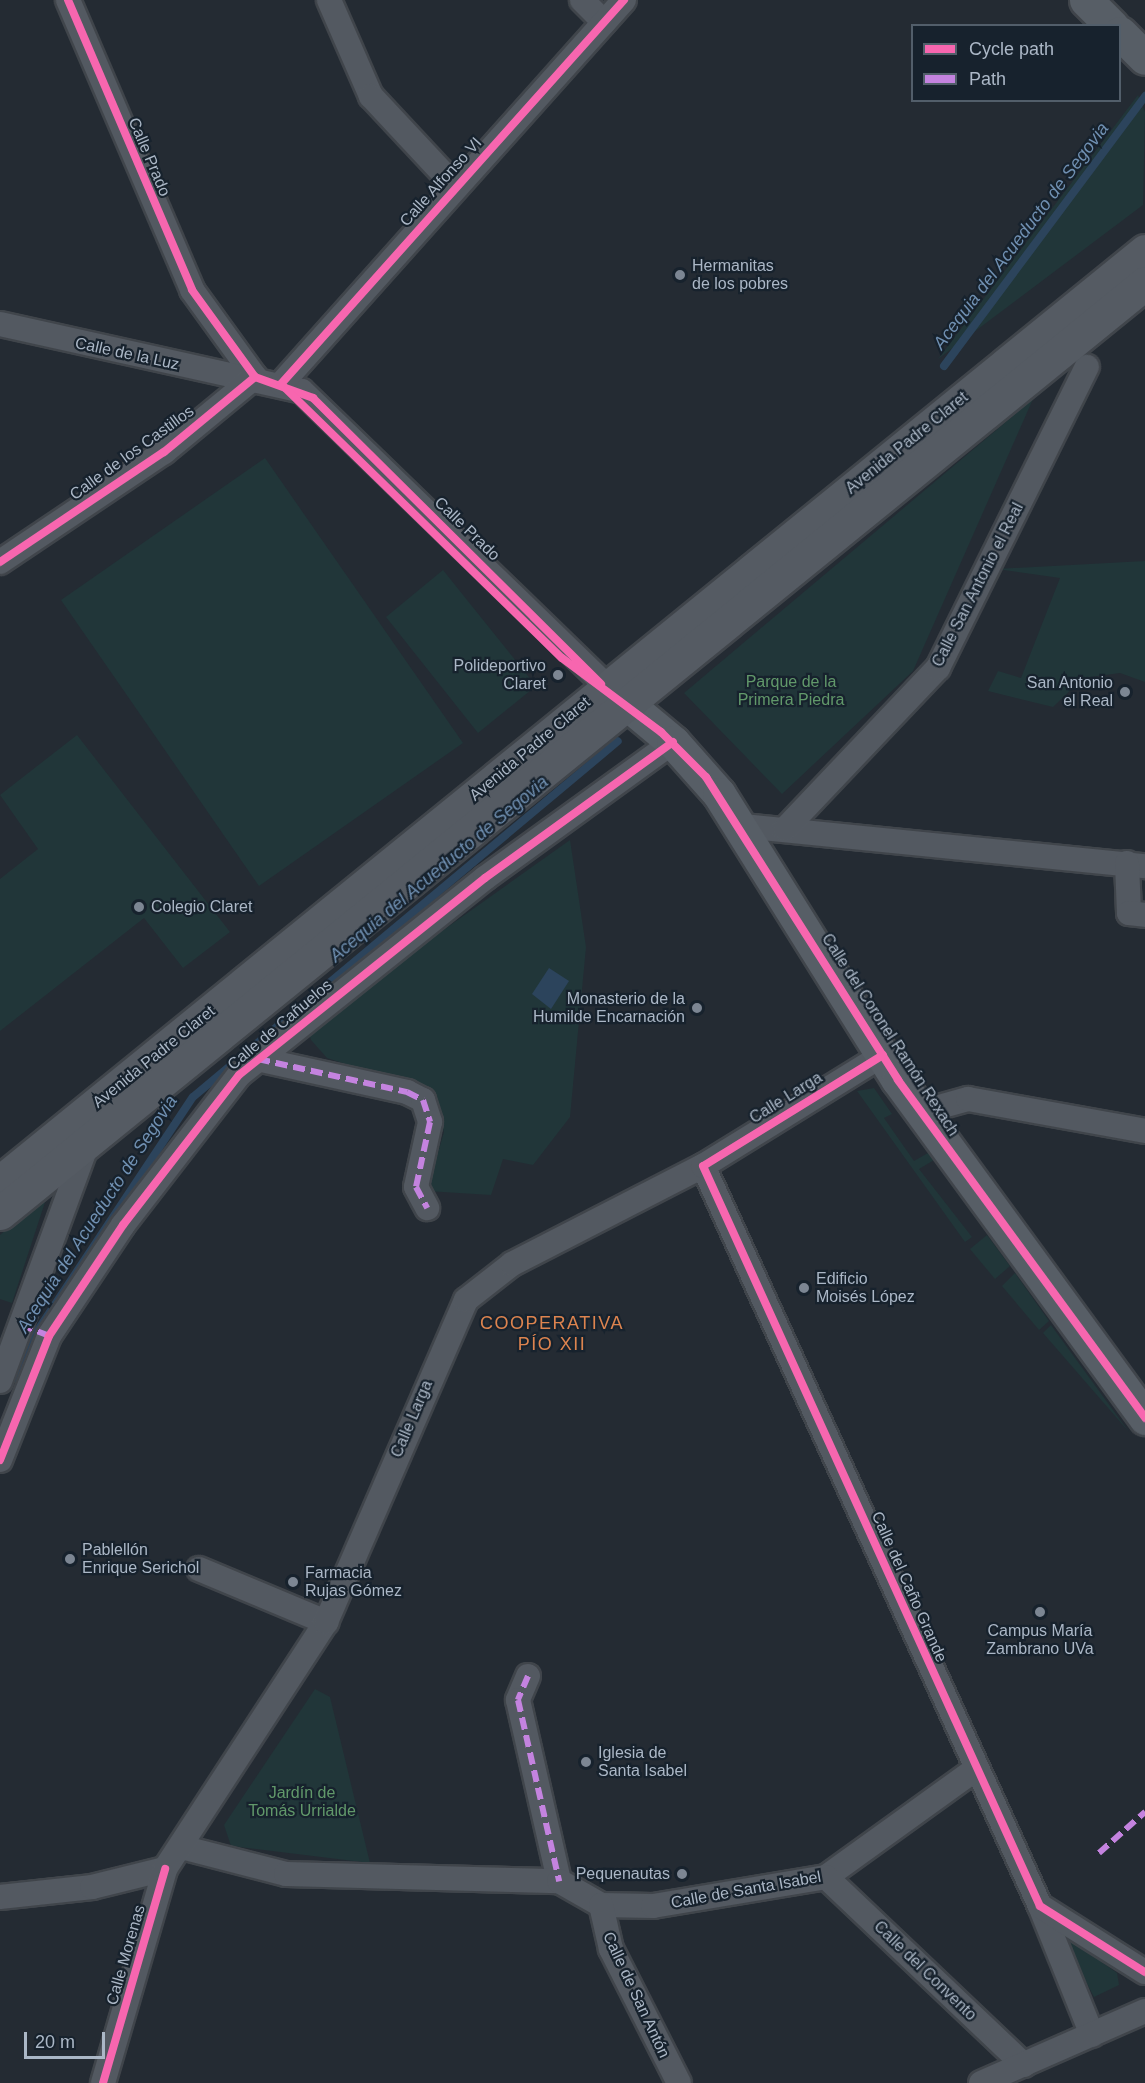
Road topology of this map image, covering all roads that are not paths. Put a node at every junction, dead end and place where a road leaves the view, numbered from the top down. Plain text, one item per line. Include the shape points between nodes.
1 (68, 0) edge
2 (329, 0) edge
3 (582, 0) edge
4 (624, 0) edge
5 (1086, 0) edge
6 (604, 22) junction
7 (1110, 24) edge
8 (1121, 35) edge
9 (1145, 58) edge
10 (455, 186) junction
11 (1145, 251) edge
12 (1145, 283) edge
13 (0, 324) edge
14 (1087, 367) dead end
15 (255, 377) junction
16 (281, 384) junction
17 (0, 562) edge
18 (610, 691) junction
19 (673, 742) junction
20 (742, 826) junction
21 (785, 829) junction
22 (1136, 865) edge
23 (1145, 915) edge
24 (883, 1054) junction
25 (257, 1059) junction
26 (921, 1112) junction
27 (1145, 1131) edge
28 (88, 1142) junction
29 (704, 1166) junction
30 (0, 1182) edge
31 (427, 1208) dead end
32 (0, 1213) edge
33 (10, 1322) edge
34 (0, 1381) edge
35 (1140, 1406) edge
36 (0, 1460) edge
37 (199, 1569) dead end
38 (326, 1622) junction
39 (528, 1676) dead end
40 (977, 1768) junction
41 (181, 1847) junction
42 (165, 1869) junction
43 (826, 1877) junction
44 (559, 1881) junction
45 (0, 1897) edge
46 (601, 1905) junction
47 (1040, 1906) junction
48 (1145, 1972) edge
49 (1145, 2011) edge
50 (1092, 2035) junction
51 (1024, 2065) junction
52 (103, 2083) edge
53 (679, 2083) edge
54 (981, 2083) edge

1 - 15 street, Calle Prado via 192,290
2 - 10 street via 371,96
3 - 6 street
4 - 6 street, Calle Alfonso VI
5 - 7 main road
6 - 10 street, Calle Alfonso VI
8 - 9 main road
10 - 16 street, Calle Alfonso VI
11 - 18 main road, Avenida Padre Claret
12 - 18 main road, Avenida Padre Claret
13 - 15 street, Calle de la Luz via 159,363
14 - 21 street, Calle San Antonio el Real via 938,668
15 - 16 street
15 - 17 street, Calle de los Castillos via 164,452
16 - 18 street, Calle Prado via 313,398
18 - 19 main road, Calle del Coronel Ramón Rexach
18 - 28 main road, Avenida Padre Claret
18 - 30 main road, Avenida Padre Claret
19 - 20 main road, Calle del Coronel Ramón Rexach
19 - 25 street, Calle de Cañuelos via 485,878
20 - 21 street
20 - 24 main road, Calle del Coronel Ramón Rexach
21 - 22 street
22 - 23 street via 1129,913
24 - 26 main road, Calle del Coronel Ramón Rexach
24 - 29 street, Calle Larga
25 - 31 street via 407,1092 423,1100 430,1122 416,1187
25 - 36 street, Calle de Cañuelos via 202,1116 49,1336
26 - 27 street via 968,1099
26 - 35 main road, Calle del Coronel Ramón Rexach
28 - 32 main road, Avenida Padre Claret
28 - 33 street
29 - 38 street, Calle Larga via 512,1264 466,1300
29 - 40 street, Calle del Caño Grande
33 - 34 street
37 - 38 street
38 - 41 street, Calle Larga
39 - 44 street via 518,1700
40 - 43 street, Calle de Santa Isabel
40 - 47 street, Calle del Caño Grande
41 - 42 street, Calle Larga
41 - 44 street, Calle de Santa Isabel via 313,1878
42 - 45 street via 92,1887
42 - 52 street, Calle Morenas
43 - 46 street, Calle de Santa Isabel via 653,1906
43 - 51 street, Calle del Convento
44 - 46 street, Calle de Santa Isabel
46 - 53 street, Calle de San Antón via 611,1949
47 - 48 street
47 - 50 street, Calle del Caño Grande
49 - 50 street
50 - 51 street
51 - 54 street

